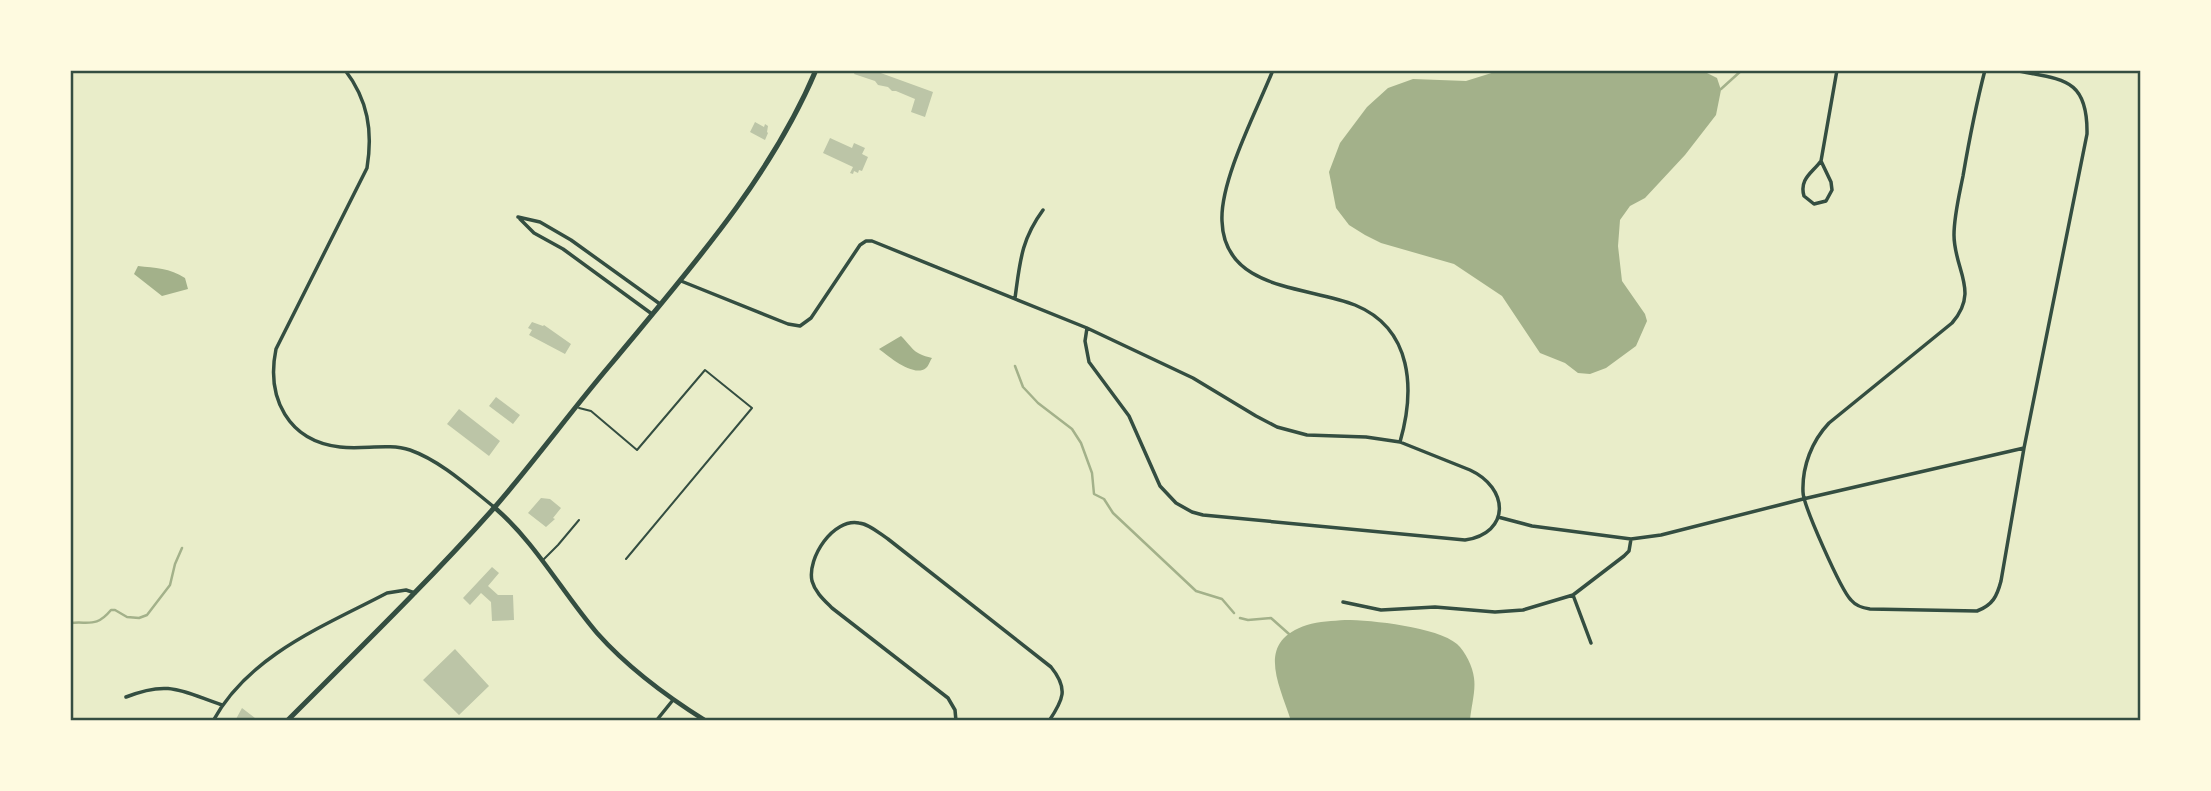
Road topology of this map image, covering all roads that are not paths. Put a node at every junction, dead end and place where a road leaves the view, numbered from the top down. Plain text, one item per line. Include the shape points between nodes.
1 (345, 70) edge
2 (816, 70) edge
3 (1273, 70) edge
4 (1838, 70) edge
5 (1985, 70) edge
6 (2014, 70) edge
7 (1821, 161) junction
8 (1043, 209) dead end
9 (679, 280) junction
10 (1016, 298) junction
11 (660, 304) junction
12 (652, 314) junction
13 (1087, 328) junction
14 (575, 407) junction
15 (1400, 442) junction
16 (2024, 448) junction
17 (1803, 499) junction
18 (494, 507) junction
19 (1498, 517) junction
20 (579, 520) dead end
21 (1632, 539) junction
22 (626, 559) dead end
23 (542, 560) junction
24 (415, 593) junction
25 (1573, 596) junction
26 (1343, 602) dead end
27 (1591, 643) dead end
28 (126, 697) dead end
29 (673, 700) junction
30 (222, 705) junction
31 (213, 721) edge
32 (287, 721) edge
33 (656, 721) edge
34 (706, 721) edge
35 (956, 721) edge
36 (1049, 721) edge

1 - 18 street via 360,92 368,116 367,168 276,349 275,393 288,419 310,438 340,447 412,451 439,465
2 - 9 highway via 749,192
3 - 15 street via 1227,186 1224,238 1238,260 1257,276 1357,306 1385,326 1399,346 1408,377 1408,409
4 - 7 street
5 - 17 street via 1954,233 1965,286 1963,308 1952,323 1822,430 1809,455
6 - 16 street via 2075,87 2087,117
7 - 7 street via 1802,187 1804,196 1814,204 1826,201 1832,190
8 - 10 street via 1023,244
9 - 10 street via 800,326 811,318 860,245 868,241
9 - 11 highway
10 - 13 street
11 - 12 highway
11 - 12 street via 570,240 540,222 518,217 534,233 564,249
12 - 14 highway
13 - 15 street via 1193,378 1277,427 1312,435
13 - 19 street via 1086,348 1093,368 1129,416 1160,486 1192,512 1465,540 1488,531
14 - 18 highway
14 - 22 lane via 591,411 637,450 705,370 752,408
15 - 19 street via 1488,480 1496,492
16 - 17 street
16 - 17 street via 2001,581 1994,599 1977,611 1870,609 1856,604 1845,591
17 - 21 street
18 - 23 street
18 - 24 highway
19 - 21 street
20 - 23 lane
21 - 25 street via 1624,556
23 - 29 street via 611,647
24 - 30 street via 387,593 288,646 258,666
24 - 32 highway
25 - 26 street via 1495,612 1436,607 1381,610
25 - 27 street
28 - 30 street via 167,687
29 - 33 street
29 - 34 street
30 - 31 street
35 - 36 street via 956,710 948,698 832,608 816,590 813,560 824,542 845,524 861,523 888,539 1051,667 1063,688

